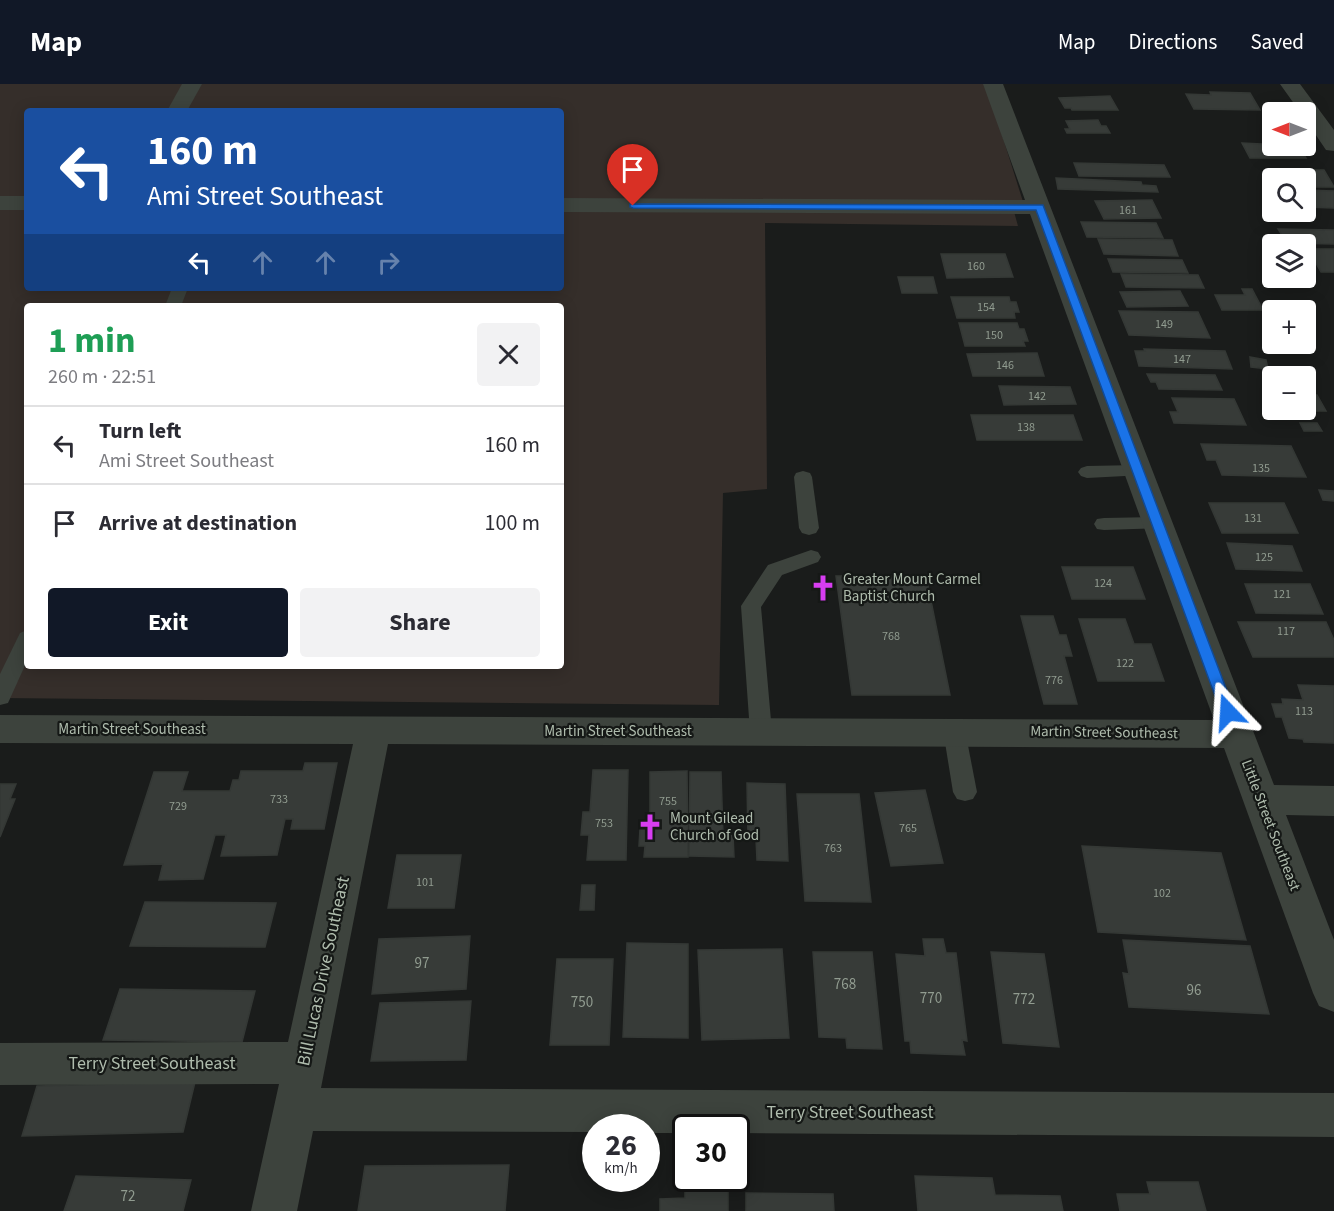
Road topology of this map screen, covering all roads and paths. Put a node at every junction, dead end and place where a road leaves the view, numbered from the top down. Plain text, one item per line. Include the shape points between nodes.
1 (192, 84) edge
2 (993, 84) edge
3 (1290, 84) edge
4 (179, 108) edge
5 (1334, 145) edge
6 (0, 203) edge
7 (24, 203) edge
8 (564, 205) edge
9 (1039, 207) junction
10 (1138, 471) junction
11 (1087, 472) dead end
12 (803, 477) dead end
13 (1157, 523) junction
14 (1104, 524) dead end
15 (809, 528) dead end
16 (811, 557) dead end
17 (24, 645) edge
18 (0, 697) edge
19 (0, 729) edge
20 (373, 730) junction
21 (954, 730) junction
22 (761, 732) junction
23 (1236, 734) junction
24 (965, 792) dead end
25 (1261, 800) junction
26 (1334, 801) edge
27 (1334, 993) edge
28 (304, 1063) junction
29 (0, 1064) edge
30 (295, 1108) junction
31 (1334, 1115) edge
32 (274, 1211) edge

1 - 4 street
2 - 9 street, Little Street Southeast
3 - 5 street
6 - 7 street
8 - 9 street
9 - 10 street, Little Street Southeast
10 - 11 lane
10 - 13 street, Little Street Southeast
12 - 15 lane
13 - 14 lane
13 - 23 street, Little Street Southeast
16 - 22 lane via 775,570 751,606
17 - 18 lane
19 - 20 street, Martin Street Southeast
20 - 22 street, Martin Street Southeast
20 - 28 street, Bill Lucas Drive Southeast
21 - 22 street, Martin Street Southeast
21 - 23 street, Martin Street Southeast
21 - 24 lane
23 - 25 street, Little Street Southeast
25 - 26 street
25 - 27 street, Little Street Southeast
28 - 29 street, Terry Street Southeast
28 - 30 street, Bill Lucas Drive Southeast
30 - 31 street, Terry Street Southeast
30 - 32 street, Bill Lucas Drive Southeast

